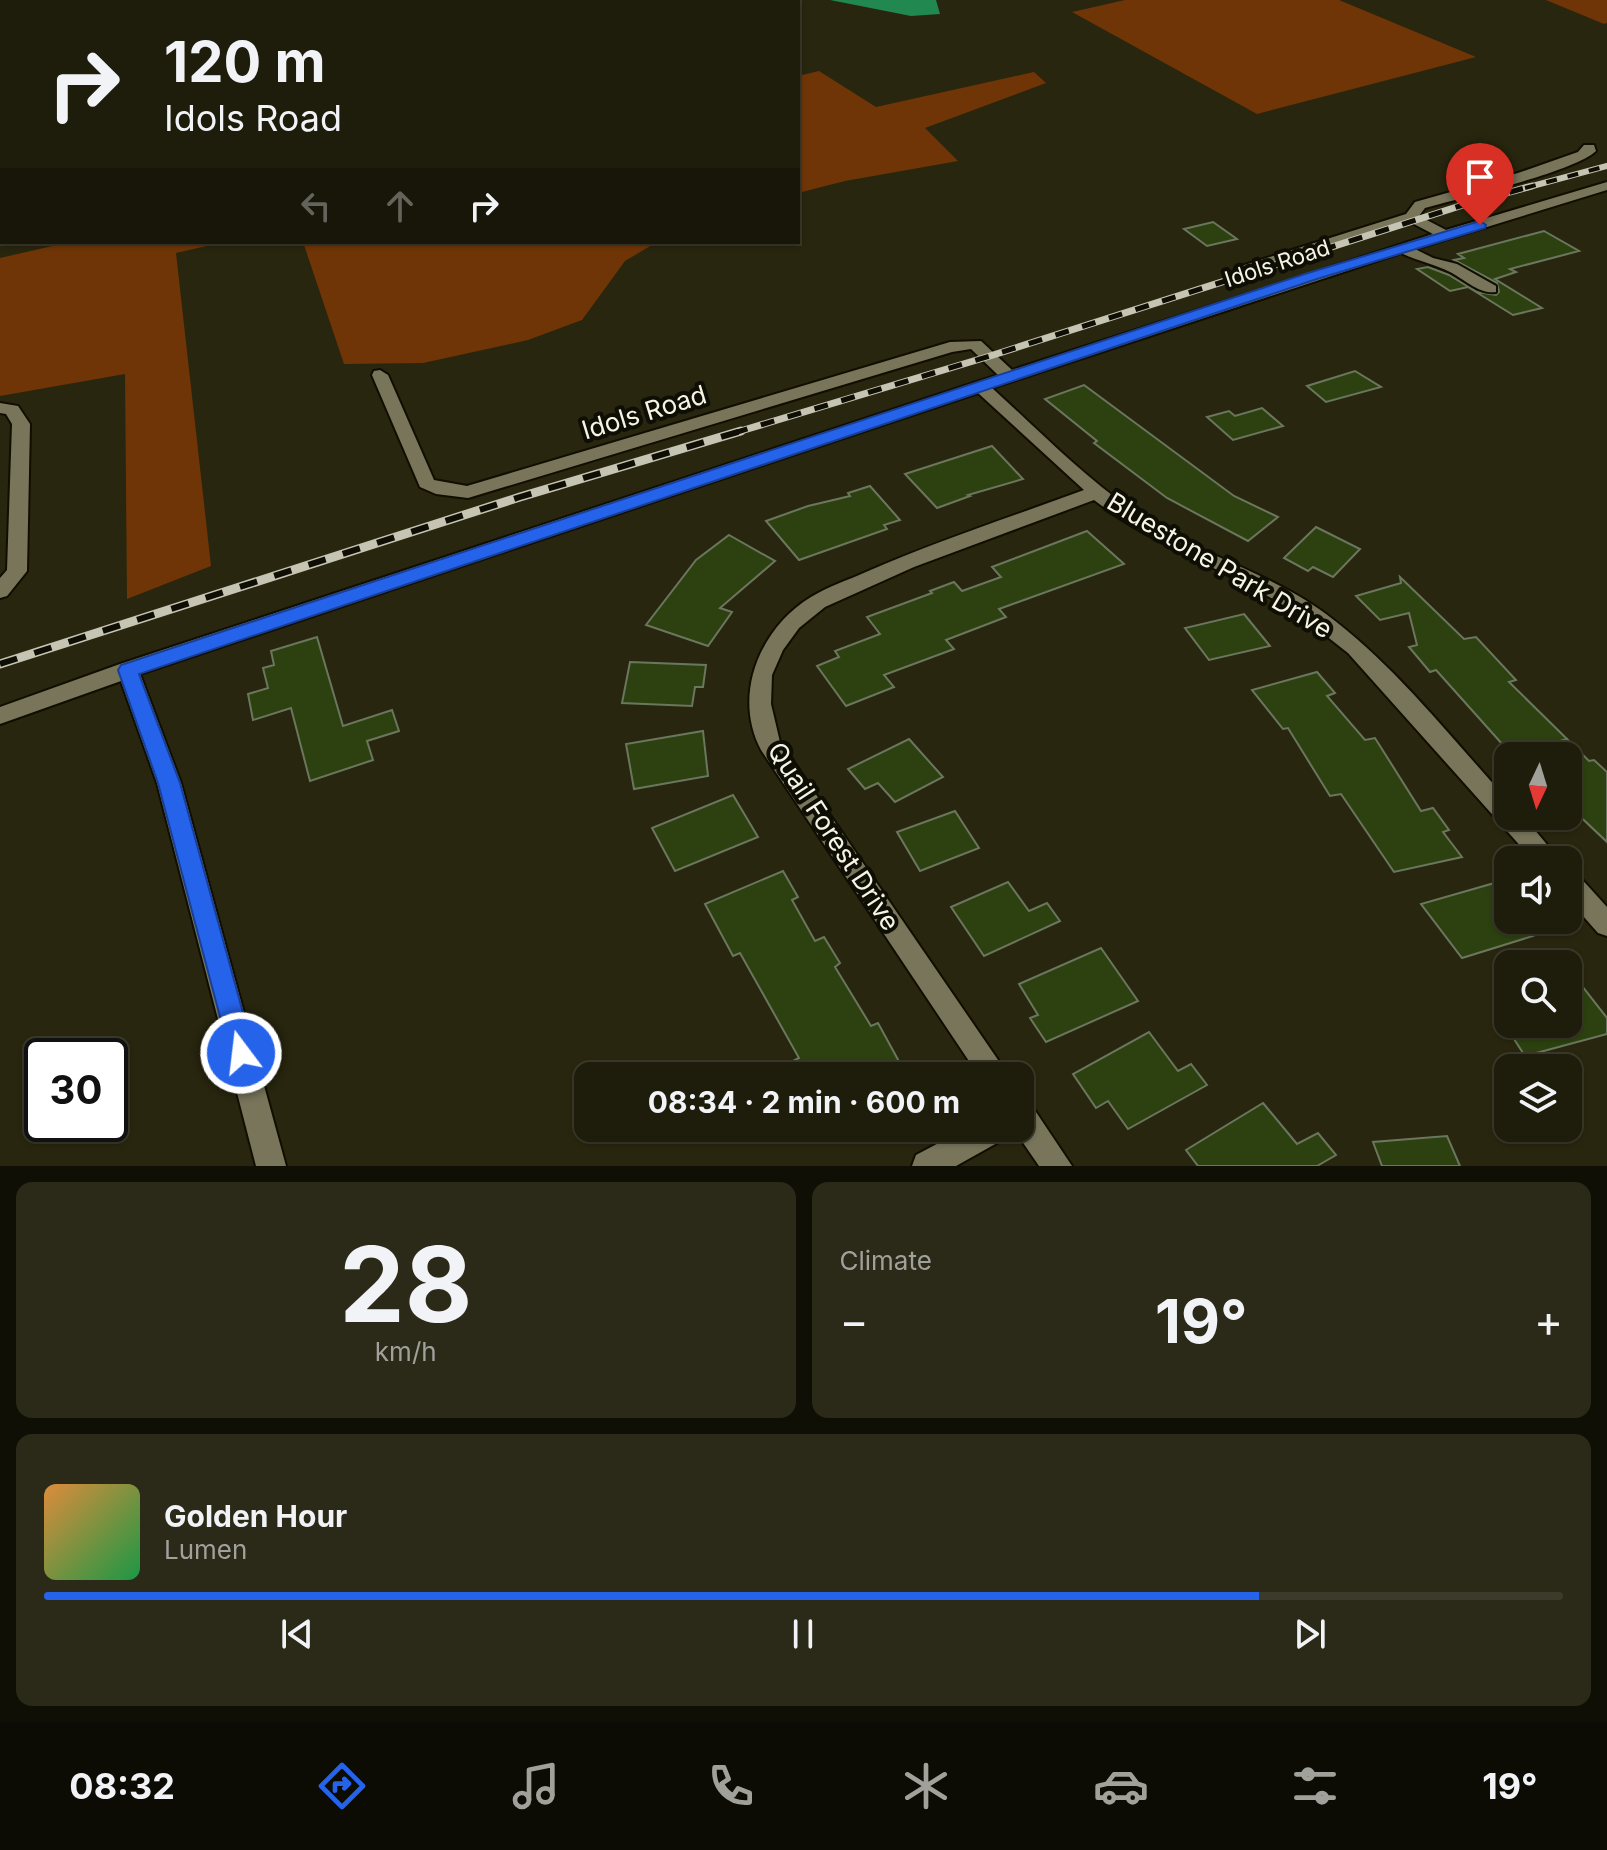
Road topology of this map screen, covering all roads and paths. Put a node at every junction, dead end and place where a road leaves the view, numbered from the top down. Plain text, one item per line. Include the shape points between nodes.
1 (1589, 148) dead end
2 (1607, 186) edge
3 (1411, 217) junction
4 (1445, 235) junction
5 (1403, 248) junction
6 (1242, 268) dead end
7 (1491, 289) dead end
8 (380, 375) dead end
9 (1009, 376) junction
10 (980, 386) junction
11 (0, 408) edge
12 (1097, 492) junction
13 (0, 591) edge
14 (128, 670) junction
15 (0, 716) edge
16 (1535, 846) edge
17 (1582, 897) edge
18 (1607, 925) edge
19 (985, 1062) edge
20 (1034, 1134) edge
21 (971, 1142) edge
22 (271, 1166) edge
23 (927, 1166) edge
24 (1057, 1166) edge

1 - 3 street via 1583,155 1523,176 1427,202
2 - 4 street, Idols Road
3 - 4 street
3 - 6 street
4 - 5 street, Idols Road
5 - 7 street
5 - 9 street, Idols Road
8 - 9 street, Idols Road via 426,483 468,492 950,347 975,344
9 - 10 street, Idols Road
10 - 12 street, Bluestone Park Drive
10 - 14 street, Idols Road
11 - 13 street via 12,410 21,424 17,571
12 - 16 street, Bluestone Park Drive via 1187,551 1241,574 1320,619 1355,648
12 - 19 street, Quail Forest Drive via 907,562 818,602 792,623 761,675 760,704 769,744
14 - 15 street, Idols Road
14 - 22 street via 169,783
17 - 18 street
20 - 24 street
21 - 23 street

